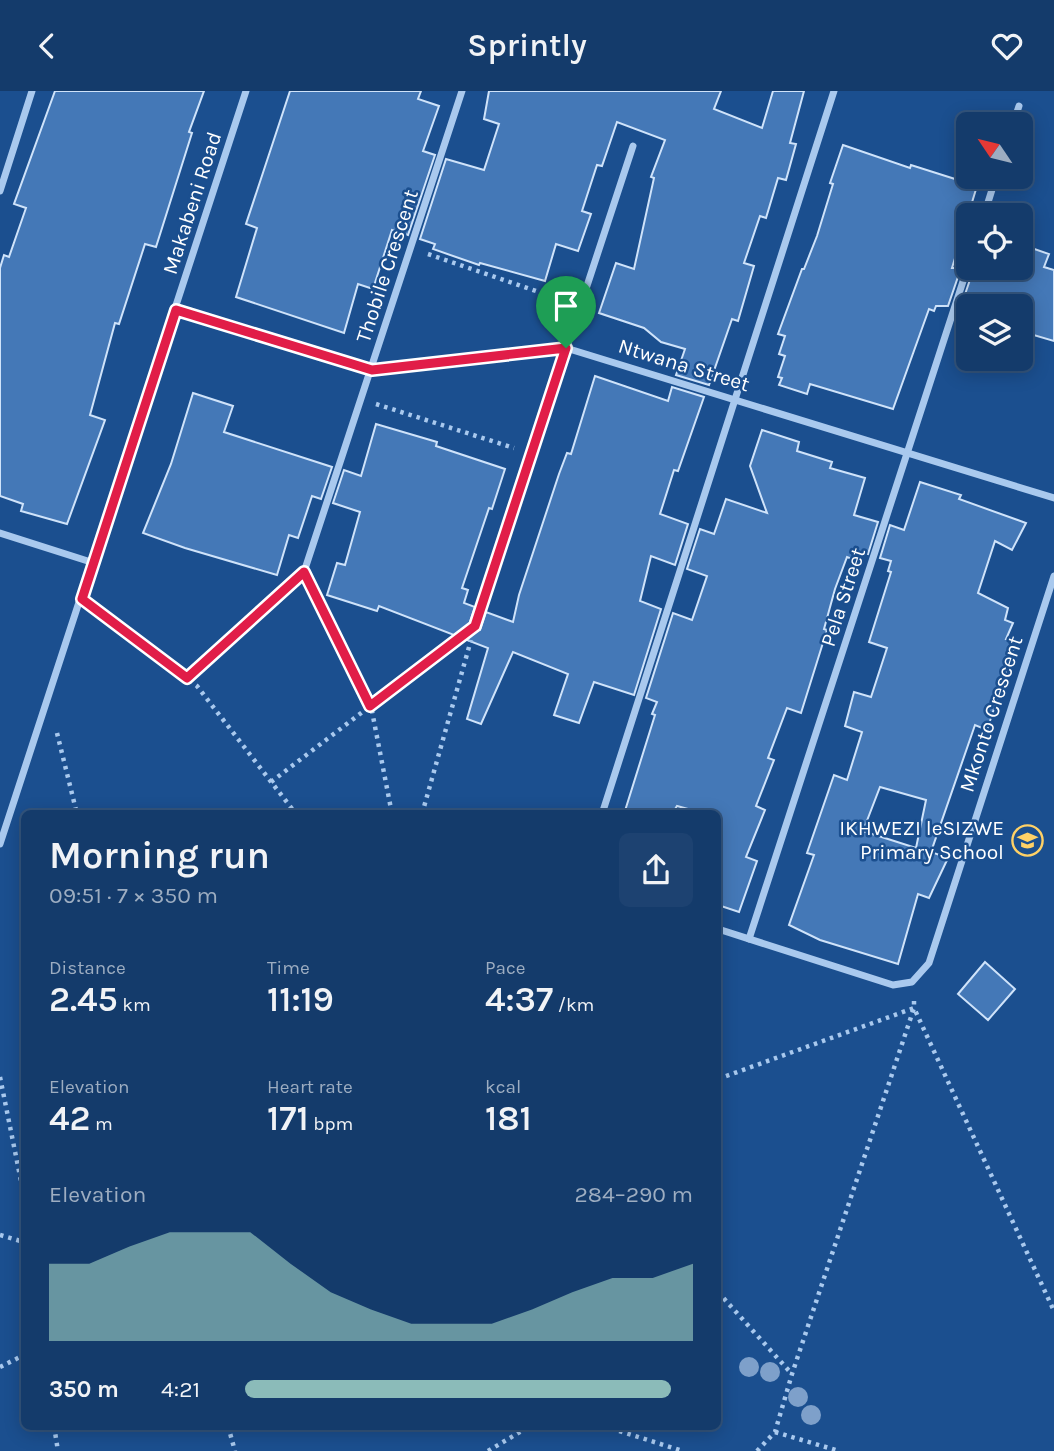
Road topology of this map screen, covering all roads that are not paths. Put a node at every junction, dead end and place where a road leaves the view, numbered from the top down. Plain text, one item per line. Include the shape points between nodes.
1 (32, 91) edge
2 (246, 91) edge
3 (462, 91) edge
4 (834, 91) edge
5 (1018, 106) dead end
6 (1016, 112) edge
7 (633, 146) dead end
8 (0, 191) edge
9 (964, 280) edge
10 (176, 310) junction
11 (566, 348) junction
12 (372, 370) junction
13 (736, 399) junction
14 (908, 453) junction
15 (1054, 498) edge
16 (0, 533) edge
17 (94, 563) junction
18 (304, 572) road end
19 (1054, 576) edge
20 (475, 626) road end
21 (604, 810) edge
22 (0, 844) edge
23 (721, 930) edge
24 (749, 939) junction

1 - 8 street
2 - 10 street, Makabeni Road
3 - 12 street, Thobile Crescent
4 - 13 street
5 - 6 street
7 - 11 street
9 - 14 street, Pela Street
10 - 12 street, Ntwana Street
10 - 17 street, Makabeni Road
11 - 12 street, Ntwana Street
11 - 13 street, Ntwana Street
11 - 20 street
12 - 18 street, Thobile Crescent
13 - 14 street, Ntwana Street
13 - 21 street
14 - 15 street, Ntwana Street
14 - 24 street, Pela Street
16 - 17 street
17 - 22 street, Makabeni Road
19 - 24 street, Mkonto Crescent via 929,963 912,982 893,985
23 - 24 street

